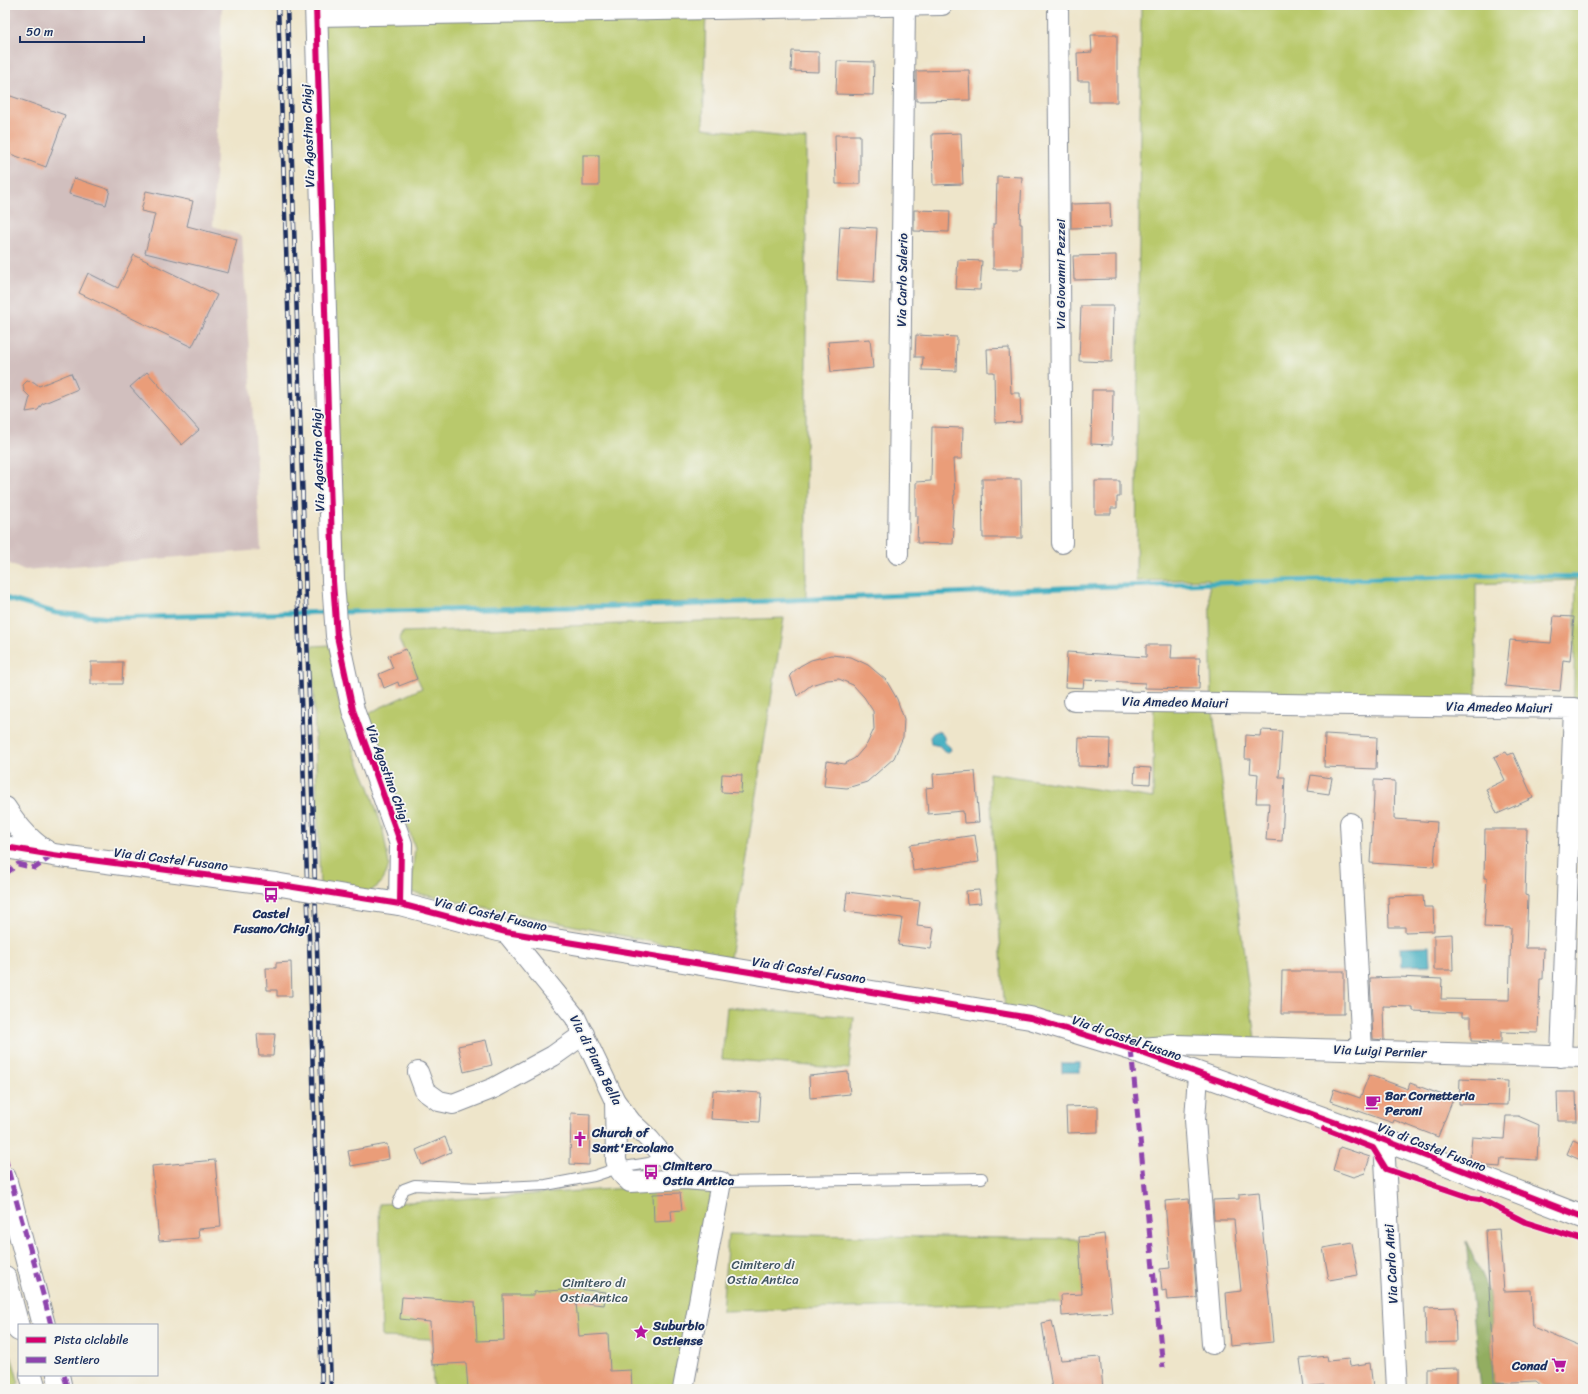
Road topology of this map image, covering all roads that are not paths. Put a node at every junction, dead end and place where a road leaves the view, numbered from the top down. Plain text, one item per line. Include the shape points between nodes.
1 (916, 5) edge
2 (942, 5) edge
3 (1058, 5) edge
4 (316, 10) edge
5 (1062, 543) dead end
6 (898, 554) dead end
7 (1074, 701) dead end
8 (5, 808) edge
9 (1350, 823) dead end
10 (5, 847) edge
11 (53, 855) junction
12 (400, 904) junction
13 (506, 932) junction
14 (584, 1034) junction
15 (1362, 1051) junction
16 (1171, 1054) junction
17 (1561, 1057) junction
18 (1583, 1057) edge
19 (418, 1072) dead end
20 (1198, 1074) junction
21 (615, 1100) junction
22 (1384, 1140) junction
23 (664, 1158) junction
24 (5, 1178) edge
25 (982, 1178) dead end
26 (631, 1179) junction
27 (685, 1179) junction
28 (721, 1182) junction
29 (398, 1203) dead end
30 (1583, 1217) edge
31 (5, 1278) edge
32 (44, 1324) edge
33 (18, 1326) edge
34 (1212, 1344) dead end
35 (31, 1376) edge
36 (58, 1376) edge
37 (35, 1389) edge
38 (62, 1389) edge
39 (683, 1389) edge
40 (1397, 1389) edge

1 - 2 street
1 - 4 street
1 - 6 street, Via Carlo Salerio
3 - 5 street, Via Giovanni Pezzei
4 - 12 street, Via Agostino Chigi via 333,581 338,636 353,710 401,844
7 - 17 street, Via Amedeo Maiuri via 1574,708
8 - 11 street via 31,840
9 - 15 street
10 - 11 street, Via di Castel Fusano
11 - 12 street, Via di Castel Fusano, bridge via 275,884
12 - 13 street, Via di Castel Fusano
13 - 14 street, Via di Piana Bella via 575,1016
13 - 16 street, Via di Castel Fusano via 1030,1018 1131,1049
14 - 19 street via 553,1056 494,1088 453,1104 439,1101 425,1091
14 - 21 street, Via di Piana Bella
15 - 16 street, Via Luigi Pernier
15 - 17 street, Via Luigi Pernier
16 - 20 street, Via di Castel Fusano
17 - 18 street, Via Luigi Pernier
20 - 22 street, Via di Castel Fusano
20 - 34 street via 1195,1120
21 - 23 street, Via di Piana Bella
21 - 26 street via 616,1160
22 - 30 street, Via di Castel Fusano
22 - 40 street, Via Carlo Anti
23 - 26 lane via 649,1163
23 - 27 street, Via di Piana Bella
24 - 32 street
25 - 28 lane
26 - 27 street
26 - 29 lane via 594,1176 546,1185 479,1188 415,1185 404,1189
27 - 28 street
28 - 39 street
31 - 33 street
35 - 37 street
36 - 38 street

